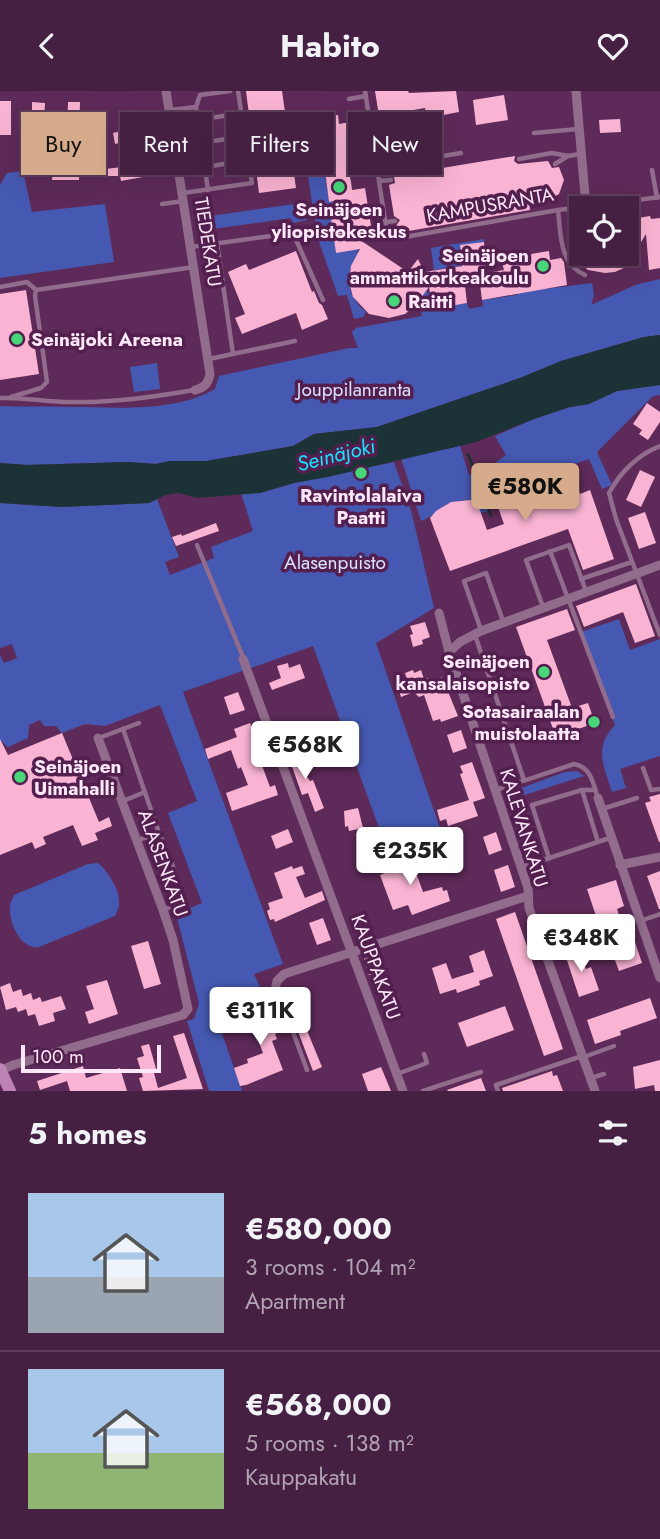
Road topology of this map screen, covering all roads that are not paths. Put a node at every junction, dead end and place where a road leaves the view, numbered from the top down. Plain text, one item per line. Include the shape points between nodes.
1 (166, 91) edge
2 (230, 91) edge
3 (238, 91) edge
4 (576, 91) edge
5 (366, 94) edge
6 (349, 99) dead end
7 (196, 107) junction
8 (169, 110) junction
9 (197, 112) edge
10 (242, 112) edge
11 (369, 112) edge
12 (579, 129) junction
13 (534, 133) dead end
14 (461, 153) dead end
15 (580, 154) junction
16 (442, 156) edge
17 (568, 156) junction
18 (519, 159) dead end
19 (555, 164) dead end
20 (652, 170) dead end
21 (205, 175) edge
22 (251, 175) edge
23 (378, 175) edge
24 (391, 180) dead end
25 (379, 181) junction
26 (208, 190) junction
27 (391, 193) dead end
28 (381, 195) junction
29 (585, 196) edge
30 (184, 197) junction
31 (658, 197) edge
32 (639, 200) edge
33 (162, 204) dead end
34 (569, 209) edge
35 (558, 211) junction
36 (395, 221) dead end
37 (385, 222) junction
38 (217, 243) junction
39 (191, 247) junction
40 (194, 267) junction
41 (585, 275) dead end
42 (0, 287) edge
43 (36, 290) junction
44 (323, 300) dead end
45 (295, 341) dead end
46 (233, 354) junction
47 (208, 359) junction
48 (195, 390) joint
49 (11, 397) junction
50 (0, 398) edge
51 (660, 446) edge
52 (197, 545) dead end
53 (550, 551) junction
54 (632, 562) junction
55 (660, 565) edge
56 (637, 574) junction
57 (581, 579) junction
58 (586, 592) junction
59 (568, 599) junction
60 (544, 608) junction
61 (439, 613) dead end
62 (504, 623) junction
63 (478, 633) junction
64 (660, 635) edge
65 (449, 652) junction
66 (243, 659) joint
67 (613, 717) dead end
68 (139, 723) dead end
69 (123, 729) junction
70 (98, 738) joint
71 (643, 768) dead end
72 (524, 780) junction
73 (660, 789) edge
74 (495, 790) junction
75 (582, 790) junction
76 (145, 792) junction
77 (596, 794) junction
78 (637, 798) dead end
79 (122, 801) junction
80 (601, 809) junction
81 (159, 833) junction
82 (611, 838) junction
83 (137, 841) junction
84 (598, 842) junction
85 (660, 857) edge
86 (550, 858) junction
87 (620, 865) junction
88 (521, 867) junction
89 (528, 896) junction
90 (163, 910) junction
91 (660, 914) edge
92 (639, 922) junction
93 (352, 952) junction
94 (660, 978) edge
95 (276, 985) joint
96 (614, 1046) dead end
97 (424, 1054) dead end
98 (583, 1057) junction
99 (0, 1070) edge
100 (307, 1070) dead end
101 (481, 1072) dead end
102 (604, 1074) dead end
103 (397, 1075) junction
104 (591, 1078) junction
105 (10, 1091) edge
106 (403, 1091) edge
107 (423, 1091) edge
108 (498, 1091) edge
109 (595, 1091) edge

1 - 8 street, TIEDEKATU
2 - 7 lane via 200,95
3 - 10 lane
4 - 12 street
5 - 6 lane
5 - 11 lane
7 - 8 lane
7 - 9 lane
8 - 30 street, TIEDEKATU
12 - 13 lane
12 - 15 street
14 - 16 lane
15 - 17 lane
15 - 29 street
17 - 18 lane via 552,153
17 - 19 lane
20 - 31 lane
21 - 26 lane
22 - 26 lane via 252,183
23 - 25 lane
24 - 25 lane
25 - 28 lane
26 - 30 lane
27 - 28 lane
28 - 37 lane
30 - 33 lane
30 - 39 street, TIEDEKATU
31 - 32 lane, KAMPUSRANTA
34 - 35 lane, KAMPUSRANTA
35 - 37 lane, KAMPUSRANTA via 393,239
35 - 41 lane via 566,261
36 - 37 lane
38 - 39 lane
38 - 44 lane via 293,233
38 - 46 lane
39 - 40 street, TIEDEKATU
40 - 43 lane
40 - 47 street, TIEDEKATU
42 - 43 lane via 27,282
43 - 49 lane via 47,381 41,388
45 - 46 lane
46 - 47 lane
47 - 48 street, TIEDEKATU via 209,382
48 - 49 lane via 98,401
49 - 50 lane
51 - 54 lane via 633,463 609,493
52 - 66 lane
53 - 57 lane via 569,544
53 - 59 lane
53 - 60 lane via 526,560
54 - 56 lane
54 - 57 lane
55 - 56 street
56 - 58 street
56 - 64 lane
57 - 58 lane
58 - 59 street
59 - 60 street
59 - 67 lane
60 - 62 street
61 - 65 street, KALEVANKATU
62 - 63 street
62 - 63 lane via 486,573 464,581
63 - 65 street
63 - 72 lane
65 - 74 street, KALEVANKATU
66 - 93 street, KAUPPAKATU
68 - 69 lane
69 - 70 lane
69 - 76 lane
70 - 79 street, ALASENKATU
71 - 73 lane via 651,790
72 - 74 lane
72 - 77 lane via 581,765
74 - 88 street, KALEVANKATU
75 - 77 lane
75 - 84 lane
75 - 86 lane via 532,805
76 - 79 lane
76 - 81 lane
77 - 80 street
78 - 80 lane
79 - 83 street, ALASENKATU
80 - 82 street
81 - 83 lane
81 - 90 lane via 177,880 178,897 173,906
82 - 84 lane
82 - 87 street
83 - 90 street, ALASENKATU
84 - 86 lane
85 - 87 street
86 - 88 lane
87 - 92 street
88 - 89 street, KALEVANKATU
89 - 93 street
89 - 98 street, KALEVANKATU
90 - 99 street, ALASENKATU via 189,1003 187,1012
91 - 92 lane
92 - 94 street
93 - 95 street via 284,974
93 - 103 street, KAUPPAKATU
95 - 100 lane
96 - 98 lane
97 - 103 lane via 428,1063
98 - 104 street, KALEVANKATU
98 - 108 lane via 496,1085
99 - 105 main road
101 - 107 lane
102 - 104 lane
103 - 106 street, KAUPPAKATU
104 - 109 street, KALEVANKATU

